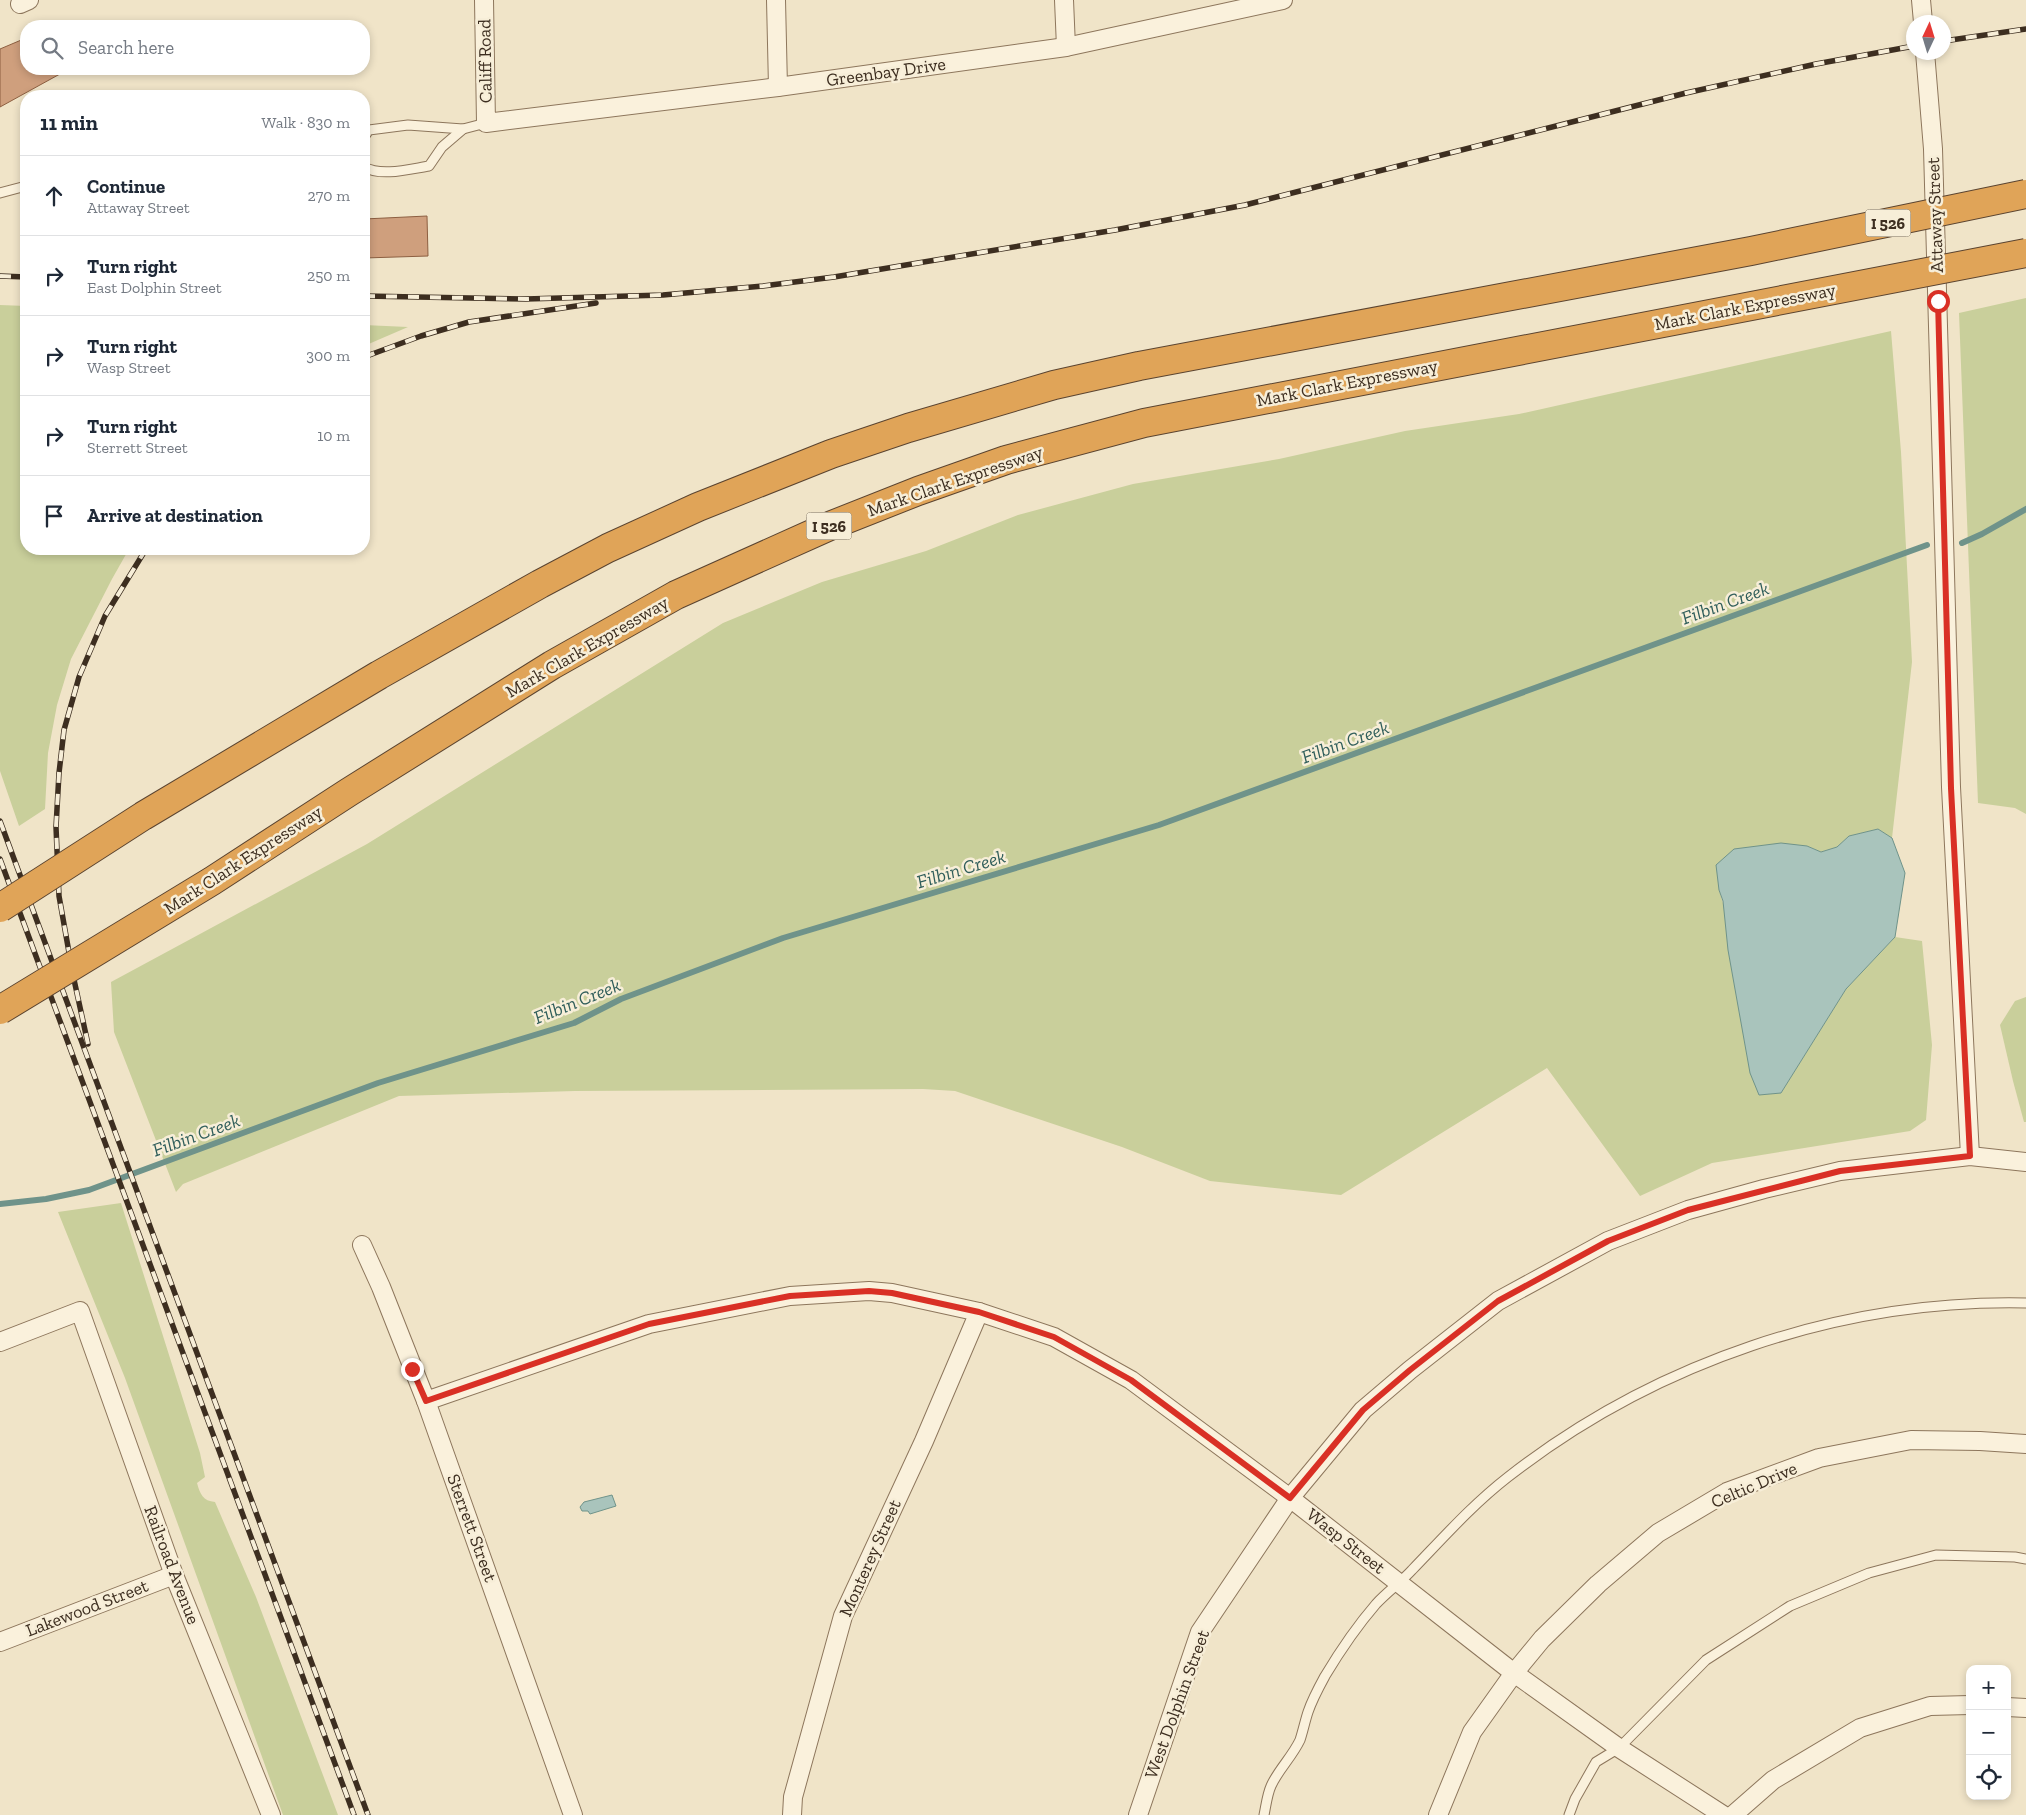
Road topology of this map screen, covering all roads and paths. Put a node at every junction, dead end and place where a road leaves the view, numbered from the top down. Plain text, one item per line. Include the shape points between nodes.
1 (484, 0) edge
2 (776, 0) edge
3 (1064, 0) edge
4 (1283, 0) edge
5 (1921, 0) edge
6 (1922, 15) edge
7 (1066, 47) junction
8 (1925, 60) edge
9 (778, 86) junction
10 (486, 123) junction
11 (462, 129) junction
12 (370, 130) edge
13 (370, 171) edge
14 (20, 188) edge
15 (0, 193) edge
16 (2026, 194) edge
17 (2026, 254) edge
18 (0, 908) edge
19 (0, 1010) edge
20 (1970, 1156) junction
21 (2026, 1162) edge
22 (362, 1245) dead end
23 (2026, 1303) edge
24 (979, 1312) junction
25 (0, 1342) edge
26 (426, 1401) junction
27 (2026, 1444) edge
28 (1290, 1498) junction
29 (2026, 1559) edge
30 (174, 1575) junction
31 (1398, 1583) junction
32 (0, 1642) edge
33 (1514, 1673) junction
34 (1966, 1706) edge
35 (2011, 1707) edge
36 (2026, 1708) edge
37 (1619, 1748) junction
38 (271, 1815) edge
39 (573, 1815) edge
40 (792, 1815) edge
41 (1138, 1815) edge
42 (1264, 1815) edge
43 (1438, 1815) edge
44 (1570, 1815) edge
45 (1724, 1815) edge
46 (1733, 1815) edge

1 - 10 street, Califf Road
2 - 9 street
3 - 7 street
4 - 7 street, Greenbay Drive
5 - 6 street
7 - 9 street, Greenbay Drive
8 - 20 street, Attaway Street via 1933,149 1951,788
9 - 10 street, Greenbay Drive
10 - 11 lane
11 - 12 lane via 408,125
11 - 13 lane via 442,147 429,166
14 - 15 lane
16 - 18 highway, I 526, bridge via 1751,251 1139,366 1045,388 831,454 698,507 608,548 540,584 142,816
17 - 19 highway, Mark Clark Expressway / I 526, bridge via 1144,423 1006,460 918,491 832,524 757,558 676,595 604,634 212,881
20 - 21 street, West Dolphin Street
20 - 28 street, West Dolphin Street via 1840,1171 1688,1210 1608,1241 1498,1301 1410,1370 1363,1410
22 - 26 street, Sterrett Street
23 - 31 lane via 1943,1305 1866,1316 1791,1333 1722,1356 1661,1382 1613,1406 1507,1478 1454,1524
24 - 26 street, Wasp Street via 869,1291 790,1296 649,1324
24 - 28 street, Wasp Street via 1054,1337 1131,1380
24 - 40 street, Monterey Street via 843,1616 793,1797
25 - 30 street, Railroad Avenue via 80,1311
26 - 39 street, Sterrett Street
27 - 33 street, Celtic Drive via 1911,1440 1819,1458 1727,1492 1658,1533 1598,1584 1542,1639
28 - 31 street, Wasp Street
28 - 41 street, West Dolphin Street via 1200,1632
29 - 37 lane via 1936,1554 1869,1573 1790,1606 1706,1660
30 - 32 street, Lakewood Street
30 - 38 street, Railroad Avenue
31 - 33 street, Wasp Street
31 - 42 lane via 1376,1605 1342,1649 1324,1679 1308,1710 1300,1740 1271,1786
33 - 37 street, Wasp Street
33 - 43 street, Celtic Drive via 1472,1732
34 - 46 street via 1930,1706 1860,1728 1773,1780
35 - 36 street
37 - 44 lane via 1596,1762 1575,1799
37 - 45 street, Wasp Street

